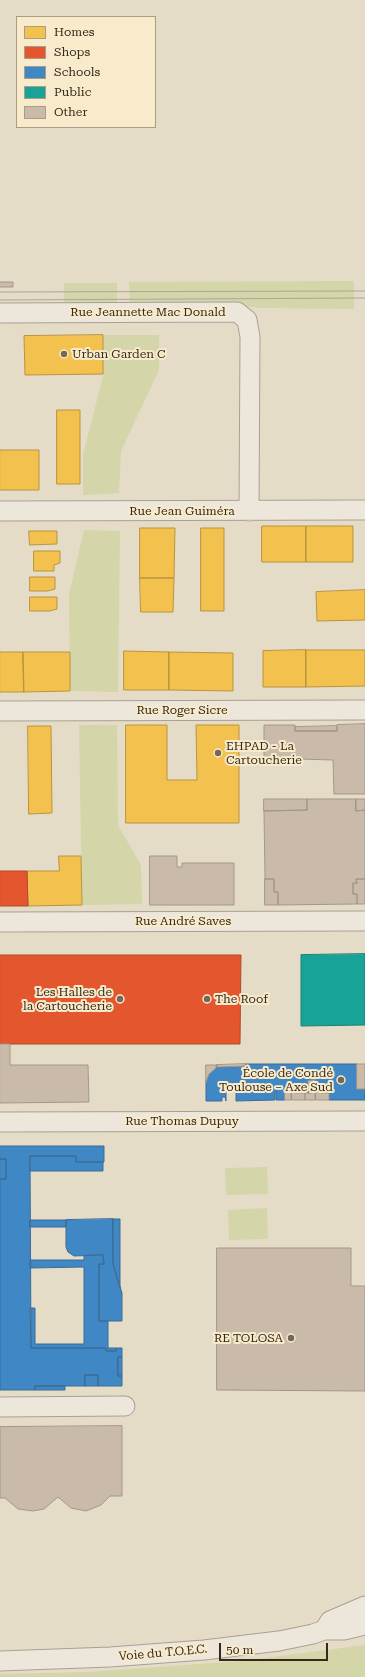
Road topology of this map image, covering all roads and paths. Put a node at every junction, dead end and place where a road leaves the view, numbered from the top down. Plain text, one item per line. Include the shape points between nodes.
1 (0, 313) edge
2 (365, 510) edge
3 (0, 511) edge
4 (249, 511) junction
5 (365, 710) edge
6 (0, 711) edge
7 (365, 921) edge
8 (0, 922) edge
9 (365, 1120) edge
10 (0, 1122) edge
11 (125, 1406) dead end
12 (0, 1407) edge
13 (365, 1606) edge
14 (365, 1625) edge
15 (324, 1630) junction
16 (0, 1661) edge

1 - 4 street, Rue Jeannette Mac Donald via 237,312 247,320 250,336
2 - 4 street, Rue Jean Guiméra
3 - 4 street, Rue Jean Guiméra
5 - 6 street, Rue Roger Sicre
7 - 8 street, Rue André Saves
9 - 10 street, Rue Thomas Dupuy
11 - 12 street
13 - 15 street, Voie du T.O.E.C. via 330,1621
14 - 15 street, Voie du T.O.E.C. via 344,1630
15 - 16 street, Voie du T.O.E.C. via 279,1642 204,1650

